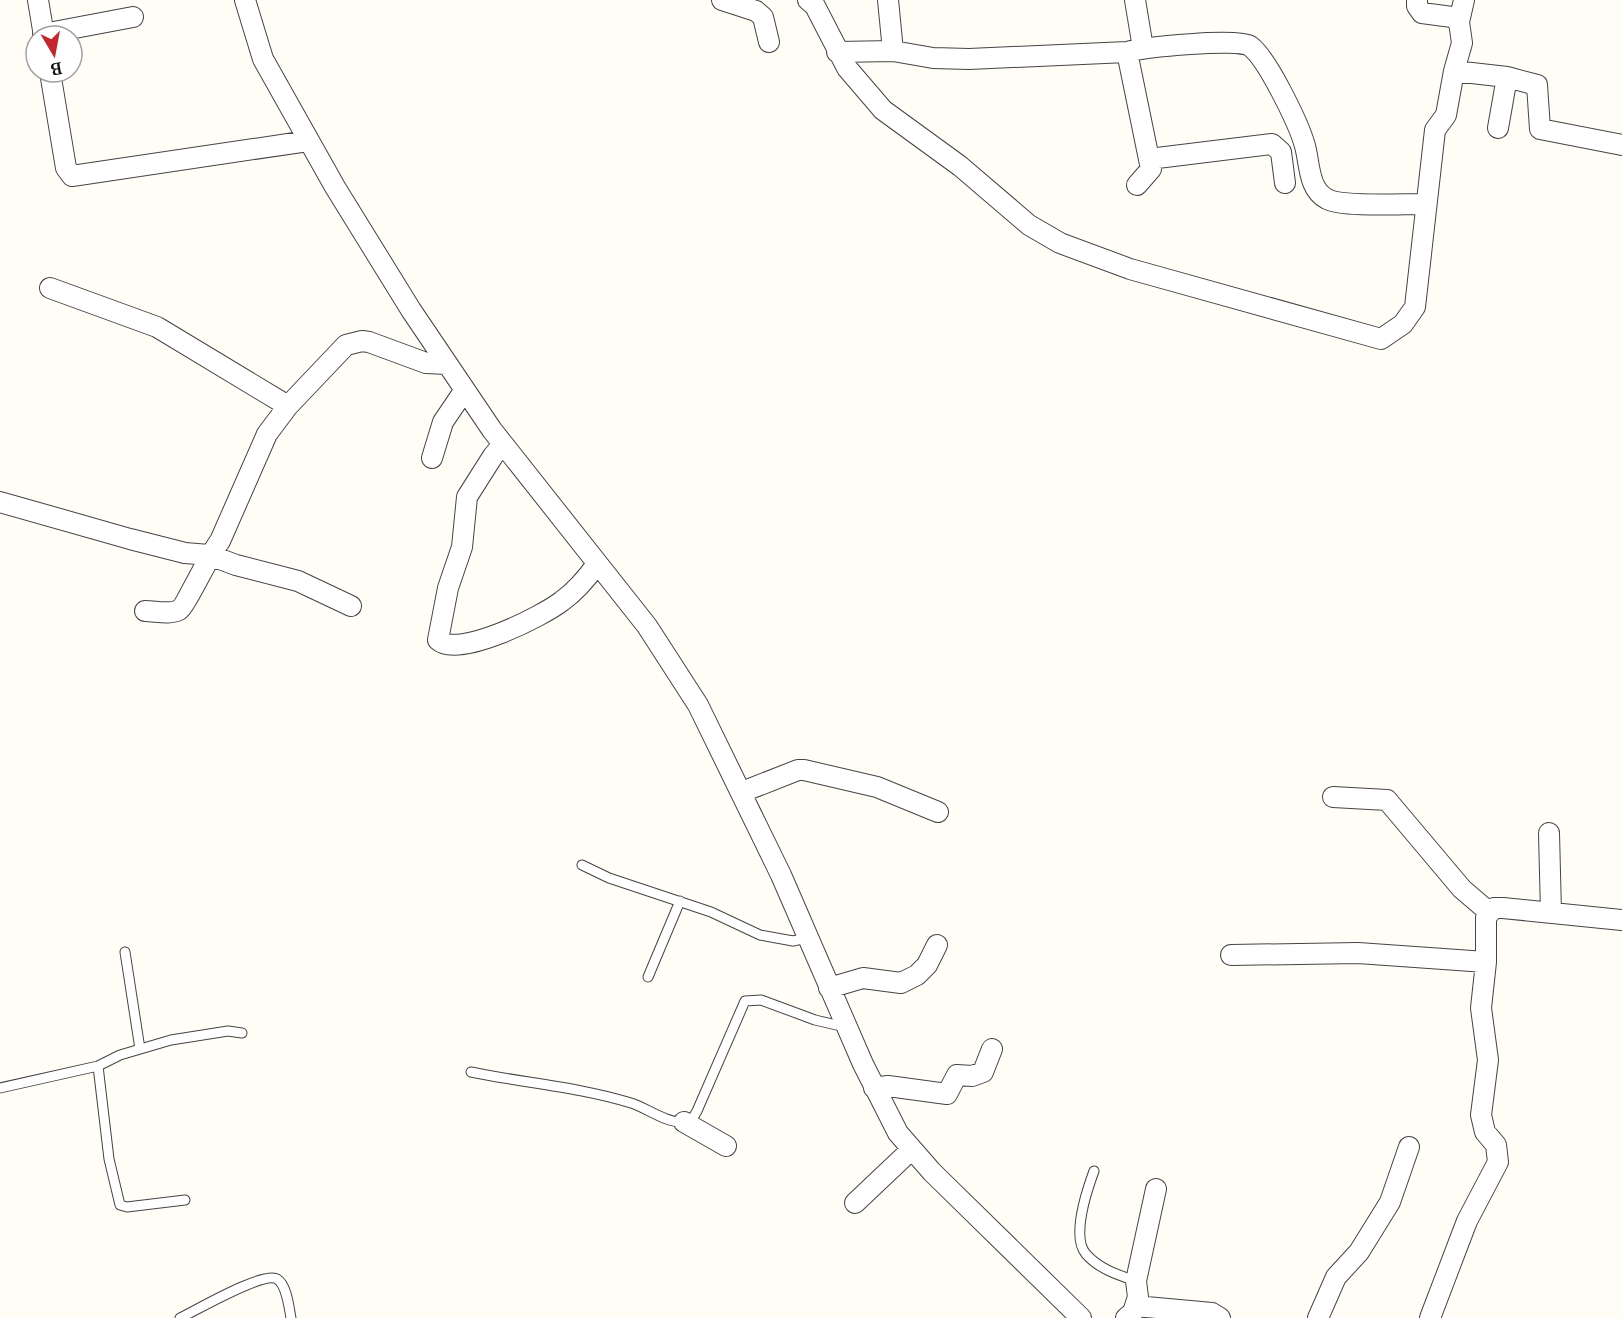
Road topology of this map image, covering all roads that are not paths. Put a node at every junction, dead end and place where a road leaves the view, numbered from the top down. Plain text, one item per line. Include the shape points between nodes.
1 (38, 0) edge
2 (245, 0) edge
3 (722, 0) edge
4 (808, 0) edge
5 (888, 0) edge
6 (1135, 0) edge
7 (1417, 0) edge
8 (1464, 0) edge
9 (134, 17) dead end
10 (1459, 22) junction
11 (42, 24) edge
12 (84, 27) edge
13 (769, 42) dead end
14 (1135, 50) junction
15 (893, 51) junction
16 (837, 52) junction
17 (1454, 71) junction
18 (1507, 77) junction
19 (52, 84) edge
20 (1498, 128) dead end
21 (309, 141) junction
22 (1622, 145) edge
23 (1149, 159) junction
24 (1285, 183) dead end
25 (1137, 185) dead end
26 (1418, 204) dead end
27 (51, 288) dead end
28 (447, 364) junction
29 (464, 390) junction
30 (288, 406) junction
31 (503, 444) junction
32 (432, 458) dead end
33 (0, 502) edge
34 (209, 555) junction
35 (597, 564) junction
36 (351, 606) dead end
37 (146, 610) dead end
38 (742, 792) junction
39 (1333, 797) dead end
40 (938, 812) dead end
41 (1549, 833) dead end
42 (582, 864) dead end
43 (680, 901) junction
44 (1489, 912) junction
45 (1551, 913) junction
46 (1622, 920) edge
47 (807, 938) junction
48 (937, 945) dead end
49 (125, 952) dead end
50 (1231, 955) dead end
51 (1486, 962) junction
52 (648, 977) dead end
53 (829, 988) junction
54 (845, 1027) junction
55 (242, 1033) dead end
56 (140, 1049) junction
57 (992, 1049) dead end
58 (98, 1066) junction
59 (471, 1072) dead end
60 (0, 1088) edge
61 (874, 1088) junction
62 (684, 1122) junction
63 (726, 1146) dead end
64 (1409, 1147) dead end
65 (911, 1150) junction
66 (1094, 1171) dead end
67 (1156, 1189) dead end
68 (184, 1200) dead end
69 (855, 1203) dead end
70 (1136, 1281) junction
71 (1131, 1312) edge
72 (180, 1318) edge
73 (291, 1318) edge
74 (1081, 1318) edge
75 (1220, 1318) edge
76 (1318, 1318) edge
77 (1430, 1318) edge

1 - 11 street
2 - 21 street via 263,59
3 - 13 street via 763,17
4 - 16 street via 815,6
5 - 15 street
6 - 14 street
7 - 10 street via 1422,13 1452,17
8 - 10 street
9 - 12 street
10 - 17 street via 1462,43
14 - 15 street via 969,59
14 - 23 street
14 - 26 street via 1236,42 1249,45 1261,57 1292,114 1316,189 1322,195 1343,203
15 - 16 street
16 - 17 street via 882,110 960,166 1022,220 1060,243 1130,269 1381,339 1403,324 1415,307 1435,129 1446,116
17 - 18 street
18 - 20 street
18 - 22 street via 1537,85 1540,129
19 - 21 street via 66,168 72,176
21 - 28 street
23 - 24 street via 1272,144 1281,152
23 - 25 street via 1151,170
27 - 30 street via 157,327
28 - 29 street
28 - 30 street via 426,363 358,341 346,345
29 - 31 street
29 - 32 street via 443,422
30 - 34 street via 267,434 220,541
31 - 35 street
31 - 35 street via 467,497 462,547 448,588 438,640 451,645 508,631 561,602
33 - 34 street via 185,553
34 - 36 street via 298,581
34 - 37 street via 180,610
35 - 38 street via 672,662
38 - 40 street via 804,770 877,787
38 - 47 street
39 - 44 street via 1387,800 1462,889
41 - 45 street
42 - 43 lane via 609,878
43 - 47 lane via 760,935 793,941
43 - 52 lane
44 - 45 street via 1503,908
44 - 51 street
45 - 46 street
47 - 53 street
48 - 53 street via 927,965 901,983 863,978
49 - 56 lane
50 - 51 street via 1358,953
51 - 77 street via 1481,1008 1488,1059 1481,1115 1485,1132 1496,1145 1498,1162 1467,1221
53 - 54 street
54 - 61 street
54 - 62 lane via 761,1000 745,1001 697,1111
55 - 56 lane via 205,1034
56 - 58 lane
57 - 61 street via 983,1072 957,1075 947,1094 888,1086
58 - 60 lane
58 - 68 lane via 109,1160 120,1205
59 - 62 lane via 577,1089
61 - 65 street
62 - 63 street
64 - 76 street via 1390,1202 1359,1252 1336,1277
65 - 69 street
65 - 74 street
66 - 70 lane via 1081,1211 1082,1247 1085,1254 1110,1272
67 - 70 street
70 - 71 street via 1138,1297
71 - 75 street via 1212,1312
72 - 73 lane via 269,1277 282,1284

